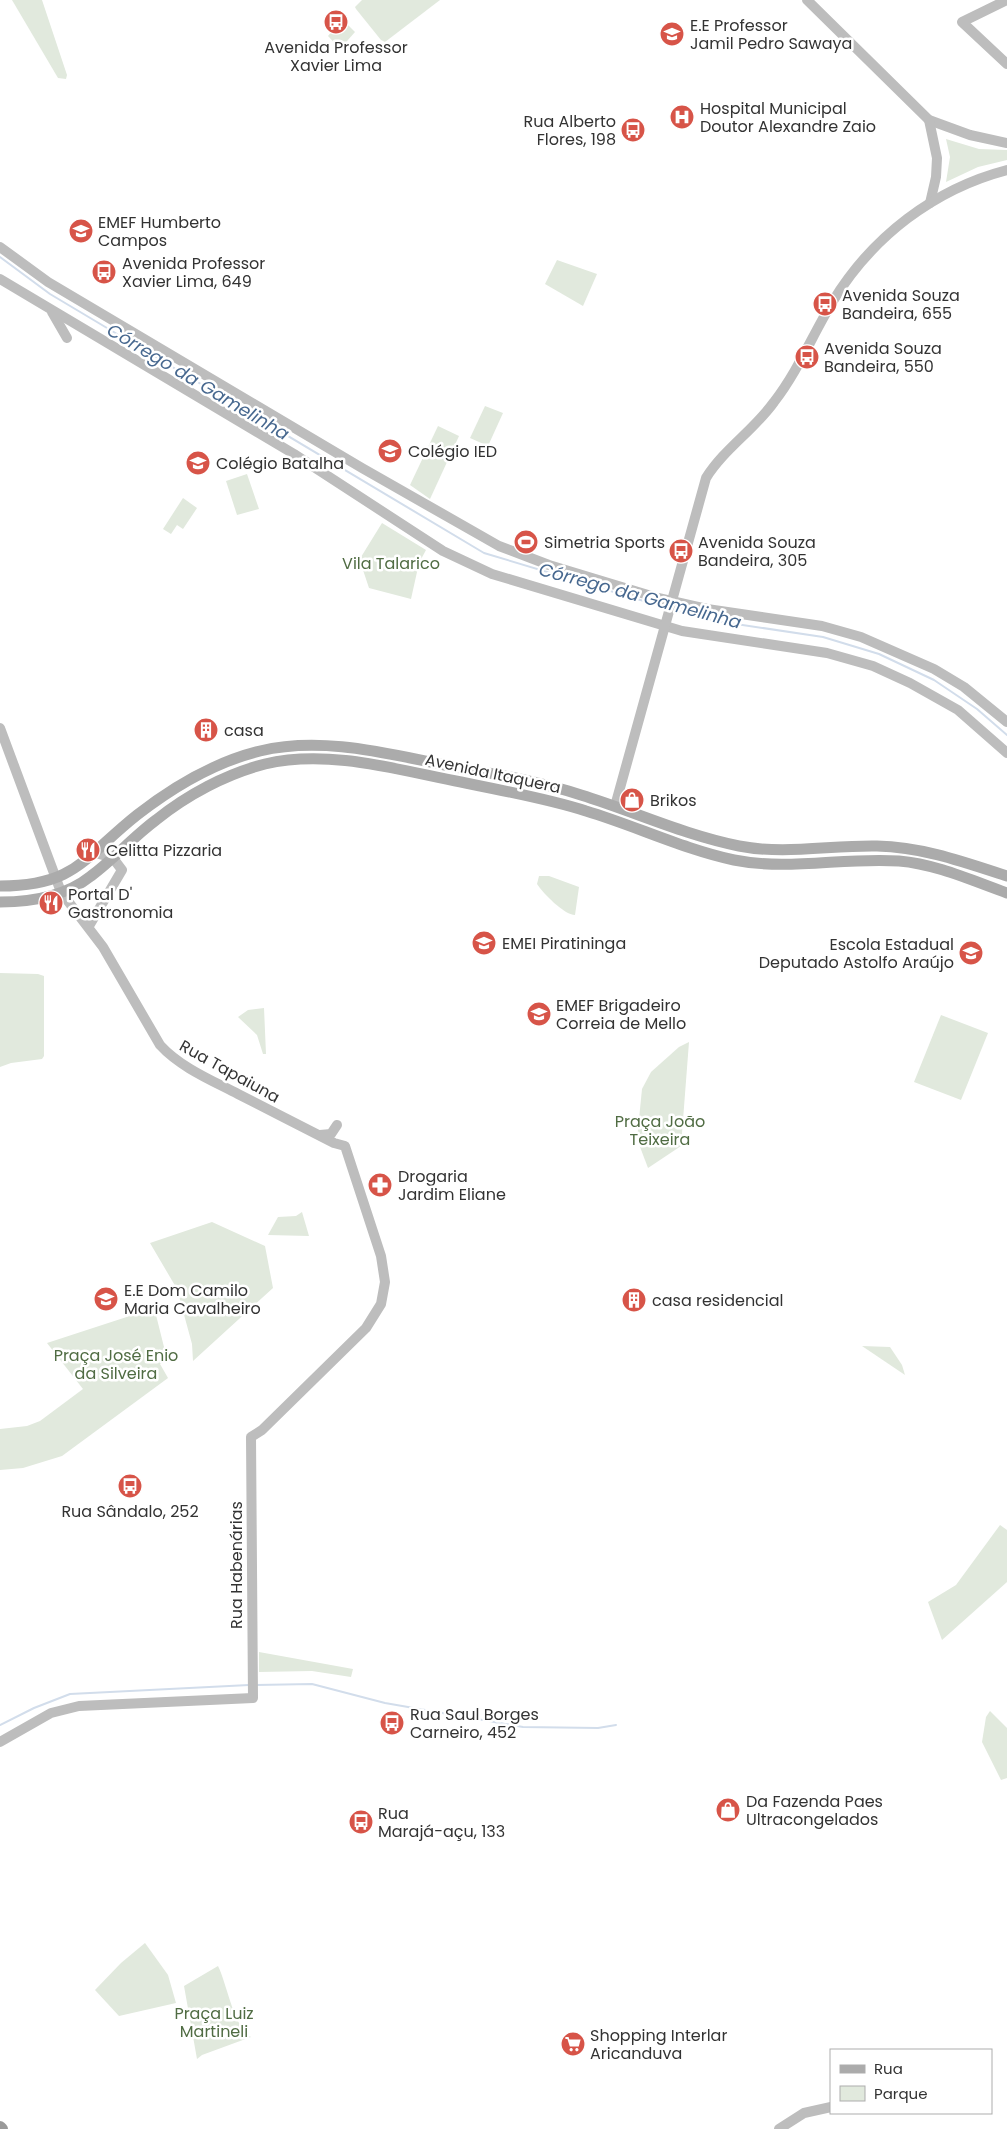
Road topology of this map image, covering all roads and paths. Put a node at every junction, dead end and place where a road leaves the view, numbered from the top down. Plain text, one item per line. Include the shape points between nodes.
1 (807, 0) edge
2 (1007, 0) edge
3 (1007, 64) edge
4 (929, 120) junction
5 (1007, 143) edge
6 (1007, 170) edge
7 (935, 181) junction
8 (952, 191) junction
9 (930, 203) junction
10 (0, 247) edge
11 (0, 279) edge
12 (50, 309) junction
13 (67, 338) dead end
14 (671, 603) junction
15 (665, 625) junction
16 (1007, 722) edge
17 (0, 728) edge
18 (1007, 753) edge
19 (556, 802) junction
20 (615, 806) junction
21 (96, 853) junction
22 (113, 858) junction
23 (1007, 876) edge
24 (56, 879) junction
25 (0, 886) edge
26 (61, 892) junction
27 (1007, 893) edge
28 (0, 902) edge
29 (88, 926) junction
30 (337, 1125) dead end
31 (320, 1136) junction
32 (251, 1437) joint
33 (0, 1742) edge
34 (830, 2107) edge
35 (779, 2129) edge

1 - 4 street
2 - 3 street via 962,22
4 - 5 street via 970,135
4 - 7 street via 937,158
6 - 8 street
7 - 8 street
7 - 9 street
8 - 9 street
9 - 14 street via 889,232 862,260 834,299 774,403 713,467 706,478
10 - 14 street via 48,282 483,538 541,562
11 - 12 street
12 - 13 street
12 - 15 street via 294,454 443,551 492,574
14 - 15 street
14 - 16 street via 822,626 861,637 934,669 964,687
15 - 18 street via 723,639 827,653 873,666 958,710
15 - 20 street
17 - 24 street, Rua Tapaiuna
19 - 20 main road via 571,802 605,811
19 - 22 main road, Avenida Itaquera via 345,761 276,762 247,770 199,791 155,820
19 - 27 main road, Avenida Itaquera via 734,860 780,866 912,862
20 - 21 main road, Avenida Itaquera via 554,786 369,750 325,745 288,747 244,756 205,771 136,816
20 - 23 main road, Avenida Itaquera via 738,846 777,850 904,847 946,856
21 - 22 street
21 - 24 main road, Avenida Itaquera
22 - 26 main road, Avenida Itaquera via 91,876
22 - 29 street via 122,870
24 - 25 main road, Avenida Itaquera
24 - 26 street, Rua Tapaiuna
26 - 28 main road, Avenida Itaquera via 24,901
26 - 29 street, Rua Tapaiuna
29 - 31 street, Rua Tapaiuna via 167,1054
30 - 31 street via 331,1134
31 - 32 street, Rua Tapaiuna via 345,1146 382,1256 385,1282 381,1304 366,1328
32 - 33 street, Rua Habenárias via 253,1696 79,1706 51,1714
34 - 35 street via 804,2113

